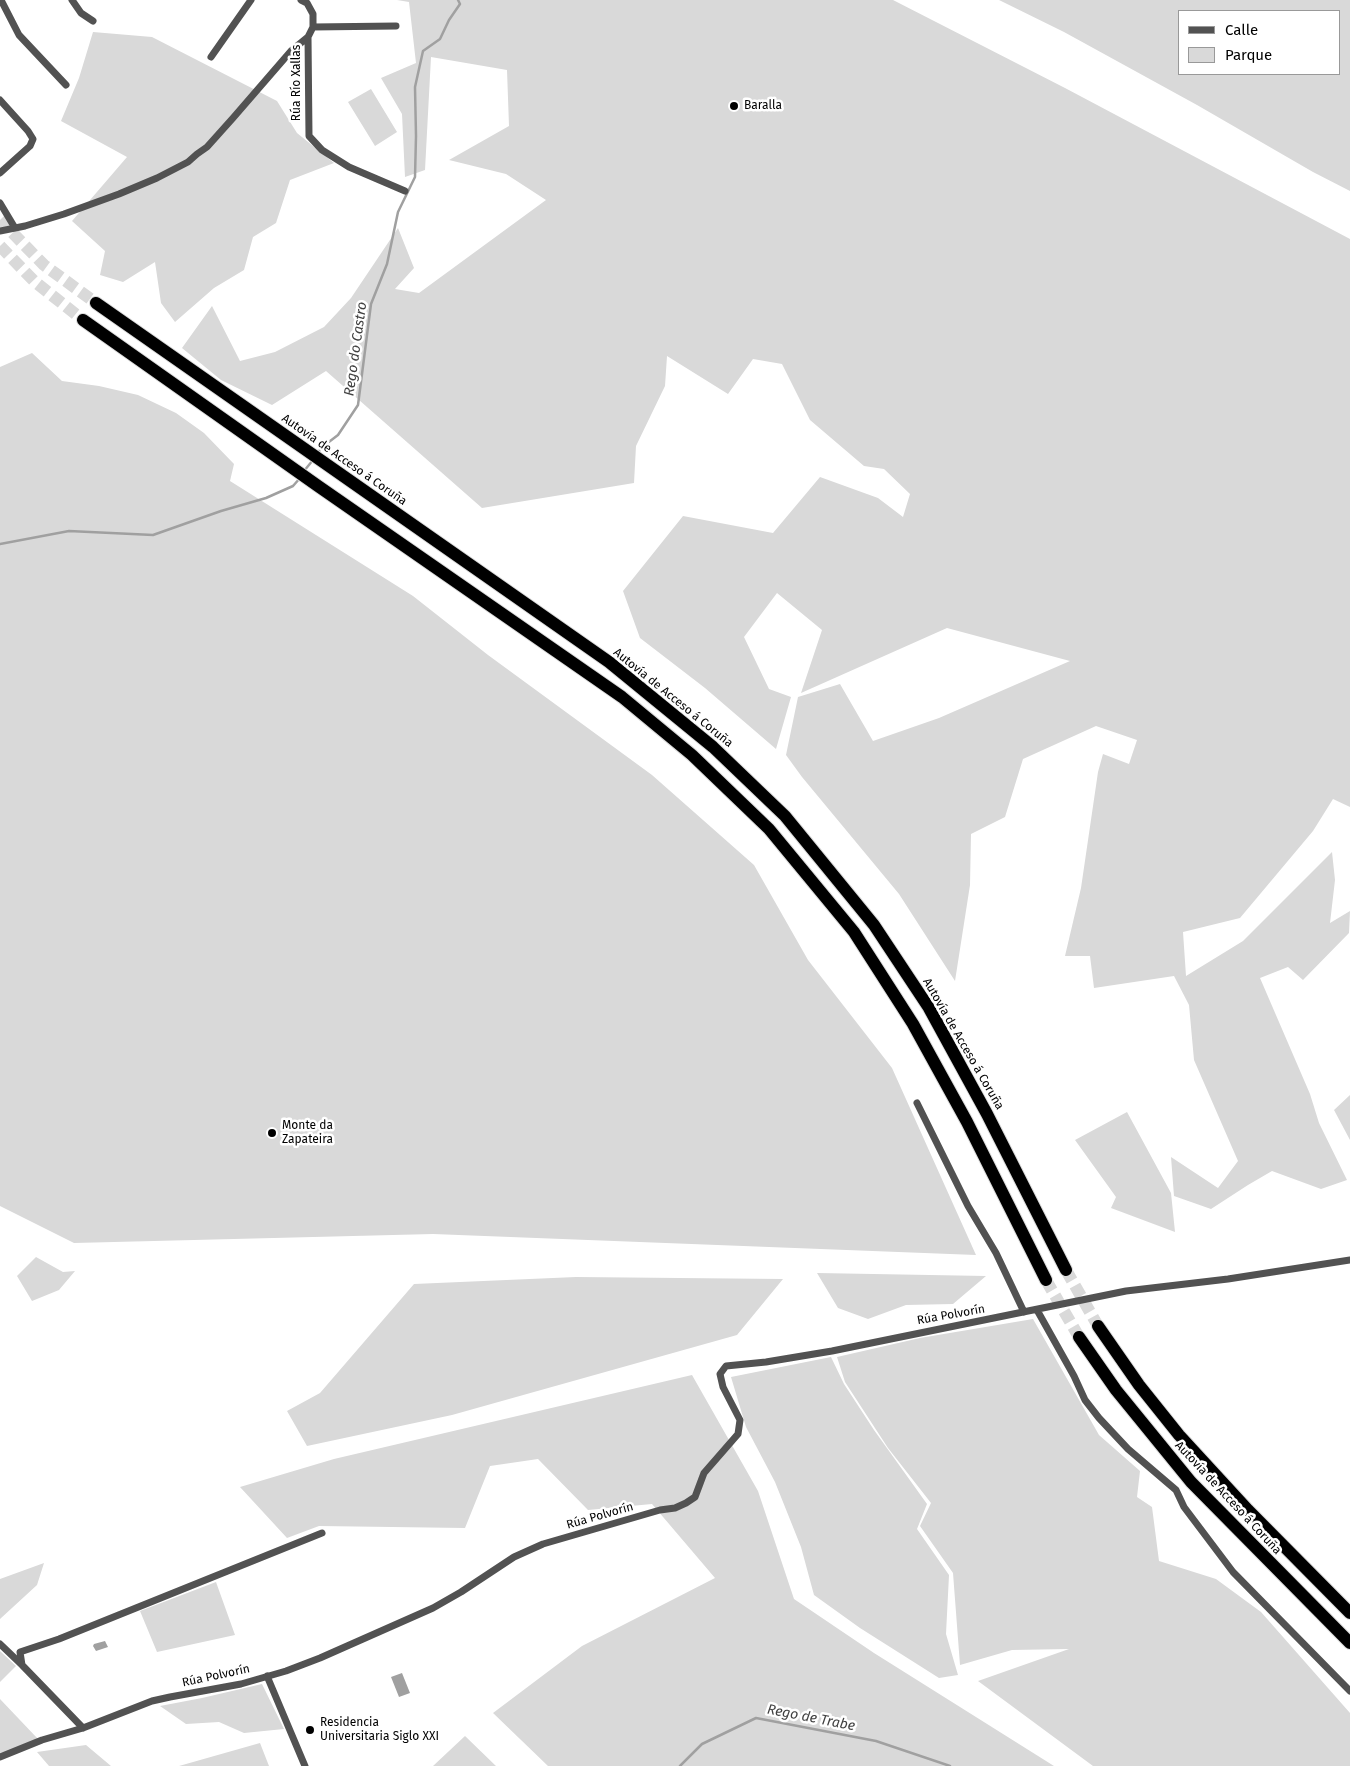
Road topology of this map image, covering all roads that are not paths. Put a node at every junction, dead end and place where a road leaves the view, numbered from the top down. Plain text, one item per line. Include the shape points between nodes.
1 (2, 0) edge
2 (72, 0) edge
3 (251, 0) edge
4 (301, 0) edge
5 (93, 21) dead end
6 (396, 26) dead end
7 (313, 28) junction
8 (308, 37) junction
9 (211, 57) dead end
10 (66, 84) dead end
11 (0, 100) edge
12 (0, 173) edge
13 (405, 191) dead end
14 (0, 203) edge
15 (16, 228) junction
16 (0, 231) edge
17 (96, 303) tunnel mouth
18 (83, 320) tunnel mouth
19 (917, 1103) dead end
20 (1350, 1260) edge
21 (1066, 1270) tunnel mouth
22 (1046, 1280) tunnel mouth
23 (1035, 1310) junction
24 (1024, 1312) junction
25 (1098, 1326) tunnel mouth
26 (1079, 1337) tunnel mouth
27 (322, 1533) dead end
28 (1350, 1614) edge
29 (1350, 1643) edge
30 (0, 1644) edge
31 (22, 1665) junction
32 (267, 1676) junction
33 (1350, 1691) edge
34 (83, 1728) junction
35 (0, 1757) edge
36 (305, 1766) edge

1 - 10 street via 19,35
2 - 5 street via 81,13
3 - 9 street
4 - 7 street via 307,3 313,14
6 - 7 street
7 - 8 street
8 - 13 street, Rúa Río Xallas via 309,136 322,150 349,167
8 - 15 street via 291,51 207,147 188,162 119,194
11 - 12 street via 32,139 30,146
14 - 15 street
15 - 16 street
17 - 21 highway, Autovía de Acceso á Coruña via 609,662 713,747 785,816 874,925 929,1008
18 - 22 highway via 622,696 692,755 769,829 854,932 913,1024 967,1122
19 - 24 street
20 - 23 street, Rúa Polvorín via 1126,1291
23 - 24 street, Rúa Polvorín
23 - 33 street via 1098,1418 1176,1490 1184,1507 1233,1572
24 - 32 street, Rúa Polvorín via 766,1362 726,1366 720,1374 740,1420 738,1434 704,1474 691,1500 675,1508 543,1544 514,1557 432,1608 320,1658
25 - 28 highway, Autovía de Acceso á Coruña via 1179,1435
26 - 29 highway, Autovía de Acceso á Coruña via 1116,1390 1191,1482
27 - 31 street via 20,1652
30 - 31 street
31 - 34 street
32 - 34 street, Rúa Polvorín via 152,1702
32 - 36 street
34 - 35 street, Rúa Polvorín

